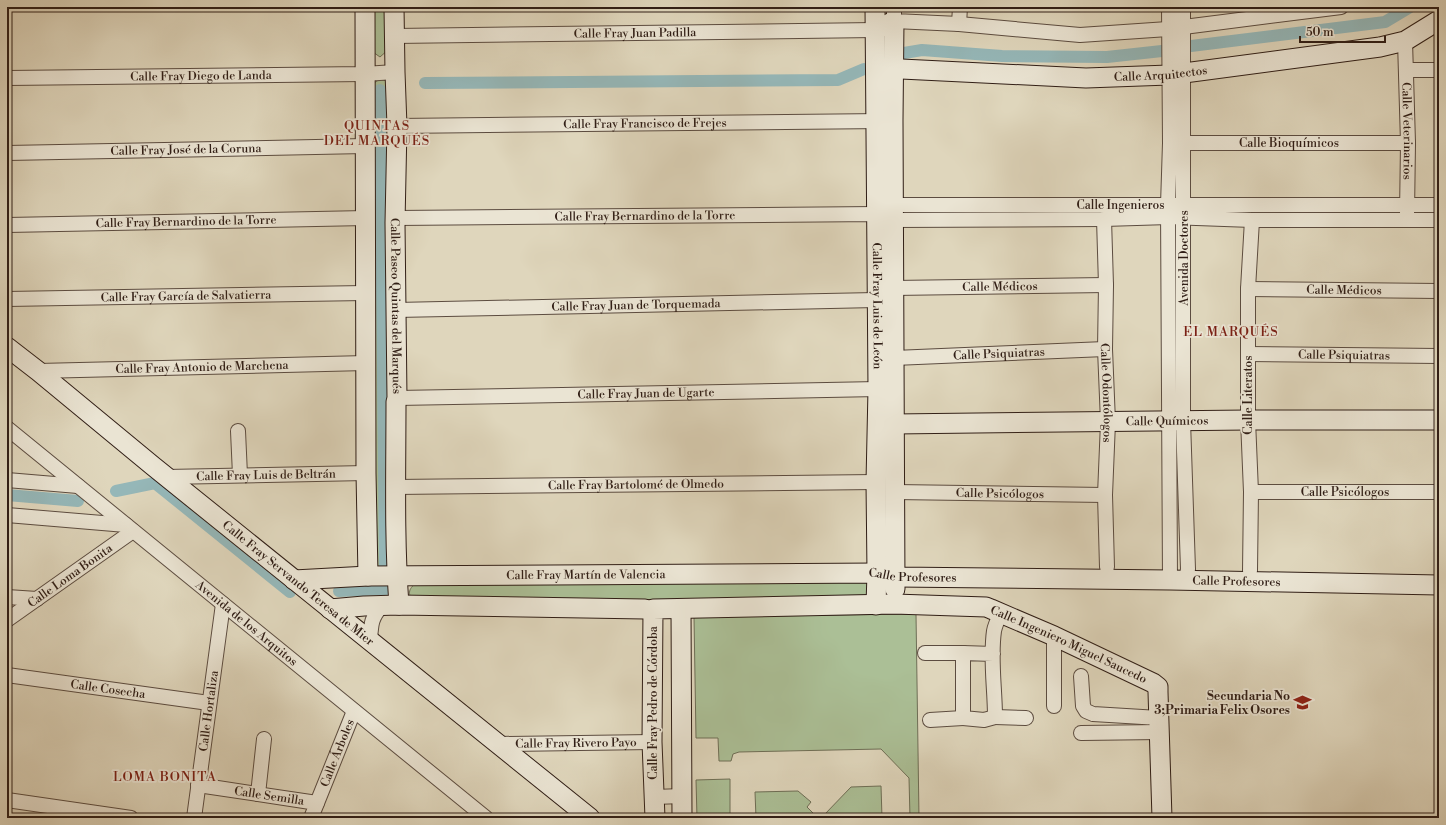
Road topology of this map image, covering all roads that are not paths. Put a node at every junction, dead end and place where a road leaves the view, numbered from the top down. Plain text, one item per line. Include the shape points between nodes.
1 (365, 7) edge
2 (394, 7) edge
3 (875, 7) edge
4 (960, 7) edge
5 (1169, 7) edge
6 (1183, 7) edge
7 (1341, 7) edge
8 (894, 14) edge
9 (1439, 20) edge
10 (959, 24) junction
11 (875, 30) junction
12 (1169, 31) junction
13 (1183, 32) junction
14 (394, 36) junction
15 (1405, 40) junction
16 (884, 68) junction
17 (1176, 69) junction
18 (1406, 70) junction
19 (1439, 70) edge
20 (395, 72) junction
21 (364, 74) junction
22 (7, 78) edge
23 (885, 121) junction
24 (397, 126) junction
25 (1170, 143) junction
26 (1408, 143) junction
27 (1184, 144) junction
28 (365, 146) junction
29 (7, 153) edge
30 (1407, 205) junction
31 (1439, 205) edge
32 (1169, 211) junction
33 (1184, 211) junction
34 (888, 213) junction
35 (366, 218) junction
36 (396, 218) junction
37 (1104, 219) junction
38 (1252, 220) junction
39 (1439, 220) edge
40 (1407, 221) junction
41 (7, 225) edge
42 (1106, 285) junction
43 (893, 288) junction
44 (1248, 289) junction
45 (1439, 291) edge
46 (365, 293) junction
47 (7, 299) edge
48 (876, 300) junction
49 (396, 310) junction
50 (7, 347) edge
51 (1105, 349) junction
52 (1248, 354) junction
53 (1439, 356) edge
54 (894, 358) junction
55 (366, 363) junction
56 (38, 371) junction
57 (886, 392) junction
58 (397, 398) junction
59 (1248, 420) junction
60 (1439, 420) edge
61 (1176, 421) junction
62 (1108, 422) junction
63 (894, 424) junction
64 (7, 428) edge
65 (238, 431) dead end
66 (366, 473) junction
67 (240, 475) junction
68 (166, 477) junction
69 (7, 480) edge
70 (876, 482) junction
71 (78, 486) junction
72 (396, 487) junction
73 (895, 492) junction
74 (1251, 492) junction
75 (1439, 492) edge
76 (1105, 495) junction
77 (7, 515) edge
78 (130, 528) junction
79 (1107, 567) junction
80 (1250, 571) junction
81 (896, 572) junction
82 (877, 573) junction
83 (1439, 574) edge
84 (1178, 575) junction
85 (368, 576) junction
86 (397, 576) junction
87 (294, 580) junction
88 (1439, 586) edge
89 (7, 597) edge
90 (37, 599) junction
91 (223, 604) junction
92 (894, 604) junction
93 (390, 605) junction
94 (876, 605) junction
95 (330, 608) junction
96 (649, 609) junction
97 (681, 609) junction
98 (1001, 614) junction
99 (7, 620) edge
100 (1054, 636) junction
101 (370, 641) junction
102 (925, 653) dead end
103 (962, 653) junction
104 (993, 654) junction
105 (7, 675) edge
106 (1081, 676) dead end
107 (210, 703) junction
108 (1054, 706) dead end
109 (354, 711) junction
110 (995, 717) junction
111 (962, 718) junction
112 (1026, 718) dead end
113 (930, 720) dead end
114 (1159, 725) junction
115 (1080, 733) dead end
116 (264, 739) dead end
117 (652, 742) junction
118 (499, 744) junction
119 (198, 785) junction
120 (258, 794) junction
121 (683, 796) junction
122 (654, 797) junction
123 (7, 800) edge
124 (316, 813) edge
125 (132, 818) edge
126 (194, 818) edge
127 (486, 818) edge
128 (590, 818) edge
129 (654, 818) edge
130 (682, 818) edge
131 (1162, 818) edge

1 - 21 street
2 - 14 street, Calle Paseo Quintas del Marqués
3 - 11 street, Calle Fray Luis de León
4 - 10 street
5 - 12 street, Avenida Doctores
6 - 13 street, Avenida Doctores
7 - 13 street
8 - 10 street
8 - 11 street
8 - 16 street, Calle Fray Luis de León
9 - 15 street, Calle Arquitectos
10 - 12 street via 1080,35
11 - 14 street, Calle Fray Juan Padilla
11 - 16 street, Calle Fray Luis de León
12 - 13 street
12 - 17 street, Avenida Doctores
13 - 17 street, Avenida Doctores
14 - 20 street, Calle Paseo Quintas del Marqués
15 - 17 street, Calle Arquitectos via 1380,47
15 - 18 street, Calle Veterinarios
16 - 17 street, Calle Arquitectos via 1086,78
16 - 23 street, Calle Fray Luis de León
17 - 25 street, Avenida Doctores
17 - 27 street, Avenida Doctores
18 - 19 street
18 - 26 street, Calle Veterinarios
20 - 21 street, Calle Fray Diego de Landa
20 - 24 street, Calle Paseo Quintas del Marqués
21 - 22 street, Calle Fray Diego de Landa
21 - 28 street
23 - 24 street, Calle Fray Francisco de Frejes
23 - 34 street, Calle Fray Luis de León
24 - 36 street, Calle Paseo Quintas del Marqués
25 - 27 street, Calle Bioquímicos
25 - 32 street, Avenida Doctores
26 - 27 street, Calle Bioquímicos
26 - 30 street, Calle Veterinarios
27 - 33 street, Avenida Doctores
28 - 29 street, Calle Fray José de la Coruna
28 - 35 street
30 - 31 street, Calle Ingenieros
30 - 33 street, Calle Ingenieros
30 - 40 street, Calle Veterinarios
32 - 33 street, Calle Ingenieros
32 - 34 street, Calle Ingenieros
32 - 37 street, Calle Ingenieros
32 - 61 street, Avenida Doctores
33 - 38 street, Calle Ingenieros
33 - 61 street, Avenida Doctores
34 - 36 street, Calle Fray Bernardino de la Torre
34 - 37 street, Calle Ingenieros
34 - 43 street, Calle Fray Luis de León
34 - 48 street, Calle Fray Luis de León
35 - 41 street, Calle Fray Bernardino de la Torre
35 - 46 street
36 - 49 street, Calle Paseo Quintas del Marqués
37 - 42 street, Calle Odontólogos
38 - 40 street, Calle Ingenieros
38 - 44 street, Calle Literatos
39 - 40 street, Calle Ingenieros
42 - 43 street, Calle Médicos
42 - 51 street, Calle Odontólogos
43 - 54 street, Calle Fray Luis de León
44 - 45 street, Calle Médicos
44 - 52 street, Calle Literatos
46 - 47 street, Calle Fray García de Salvatierra
46 - 55 street
48 - 49 street, Calle Fray Juan de Torquemada
48 - 57 street, Calle Fray Luis de León
49 - 58 street, Calle Paseo Quintas del Marqués
50 - 56 street, Calle Fray Servando Teresa de Mier
51 - 54 street, Calle Psiquiatras
51 - 62 street, Calle Odontólogos
52 - 53 street, Calle Psiquiatras
52 - 59 street, Calle Literatos
54 - 57 street, Calle Fray Luis de León
55 - 56 street, Calle Fray Antonio de Marchena
55 - 66 street
56 - 68 street, Calle Fray Servando Teresa de Mier
57 - 58 street, Calle Fray Juan de Ugarte
57 - 63 street, Calle Fray Luis de León
57 - 70 street, Calle Fray Luis de León
58 - 72 street, Calle Paseo Quintas del Marqués
59 - 60 street, Calle Químicos
59 - 61 street, Calle Químicos
59 - 74 street, Calle Literatos
61 - 62 street, Calle Químicos
61 - 84 street, Avenida Doctores
62 - 63 street, Calle Químicos
62 - 76 street, Calle Odontólogos
63 - 73 street, Calle Fray Luis de León
64 - 71 street, Avenida de los Arquitos
65 - 67 street
66 - 67 street, Calle Fray Luis de Beltrán
66 - 85 street
67 - 68 street, Calle Fray Luis de Beltrán
68 - 87 street, Calle Fray Servando Teresa de Mier
69 - 71 street
70 - 72 street, Calle Fray Bartolomé de Olmedo
70 - 82 street, Calle Fray Luis de León
71 - 78 street, Avenida de los Arquitos
72 - 86 street, Calle Paseo Quintas del Marqués
73 - 76 street, Calle Psicólogos
73 - 81 street, Calle Fray Luis de León
74 - 75 street, Calle Psicólogos
74 - 80 street, Calle Literatos
76 - 79 street, Calle Odontólogos
77 - 78 street
78 - 90 street, Calle Loma Bonita
78 - 91 street, Avenida de los Arquitos
79 - 81 street, Calle Profesores via 993,565
79 - 84 street, Calle Profesores
80 - 83 street, Calle Profesores
80 - 84 street, Calle Profesores
81 - 82 street, Calle Profesores
81 - 84 street, Calle Profesores
81 - 92 street, Calle Fray Luis de León
82 - 86 street, Calle Fray Martín de Valencia
82 - 94 street, Calle Fray Luis de León
84 - 88 street, Calle Profesores
85 - 86 street, Calle Fray Martín de Valencia
85 - 87 street, Calle Fray Martín de Valencia
86 - 93 street, Calle Paseo Quintas del Marqués
87 - 95 street, Calle Fray Servando Teresa de Mier
89 - 90 street
90 - 99 street, Calle Loma Bonita
91 - 107 street, Calle Hortaliza
91 - 109 street, Avenida de los Arquitos
92 - 94 street
92 - 98 street, Calle Ingeniero Miguel Saucedo via 986,607
93 - 95 street
93 - 96 street
93 - 101 street via 375,612
94 - 97 street
95 - 101 street, Calle Fray Servando Teresa de Mier
96 - 97 street
96 - 117 street, Calle Fray Pedro de Córdoba
97 - 121 street
98 - 100 street, Calle Ingeniero Miguel Saucedo
98 - 104 street via 994,631
100 - 108 street
100 - 114 street, Calle Ingeniero Miguel Saucedo via 1158,687
101 - 118 street, Calle Fray Servando Teresa de Mier
102 - 103 street
103 - 104 street
103 - 111 street
104 - 110 street
105 - 107 street, Calle Cosecha
106 - 114 street via 1083,706 1086,711
107 - 119 street, Calle Hortaliza
109 - 124 street, Calle Árboles
109 - 127 street, Avenida de los Arquitos
110 - 111 street via 984,720
110 - 112 street
111 - 113 street
114 - 115 street
114 - 131 street, Calle Ingeniero Miguel Saucedo
116 - 120 street
117 - 118 street, Calle Fray Rivero Payo
117 - 122 street, Calle Fray Pedro de Córdoba
118 - 128 street, Calle Fray Servando Teresa de Mier
119 - 120 street, Calle Semilla
119 - 126 street, Calle Hortaliza
120 - 124 street, Calle Semilla
121 - 122 street, Calle Fray Pedro de Córdoba
121 - 130 street
122 - 129 street, Calle Fray Pedro de Córdoba
123 - 125 street

